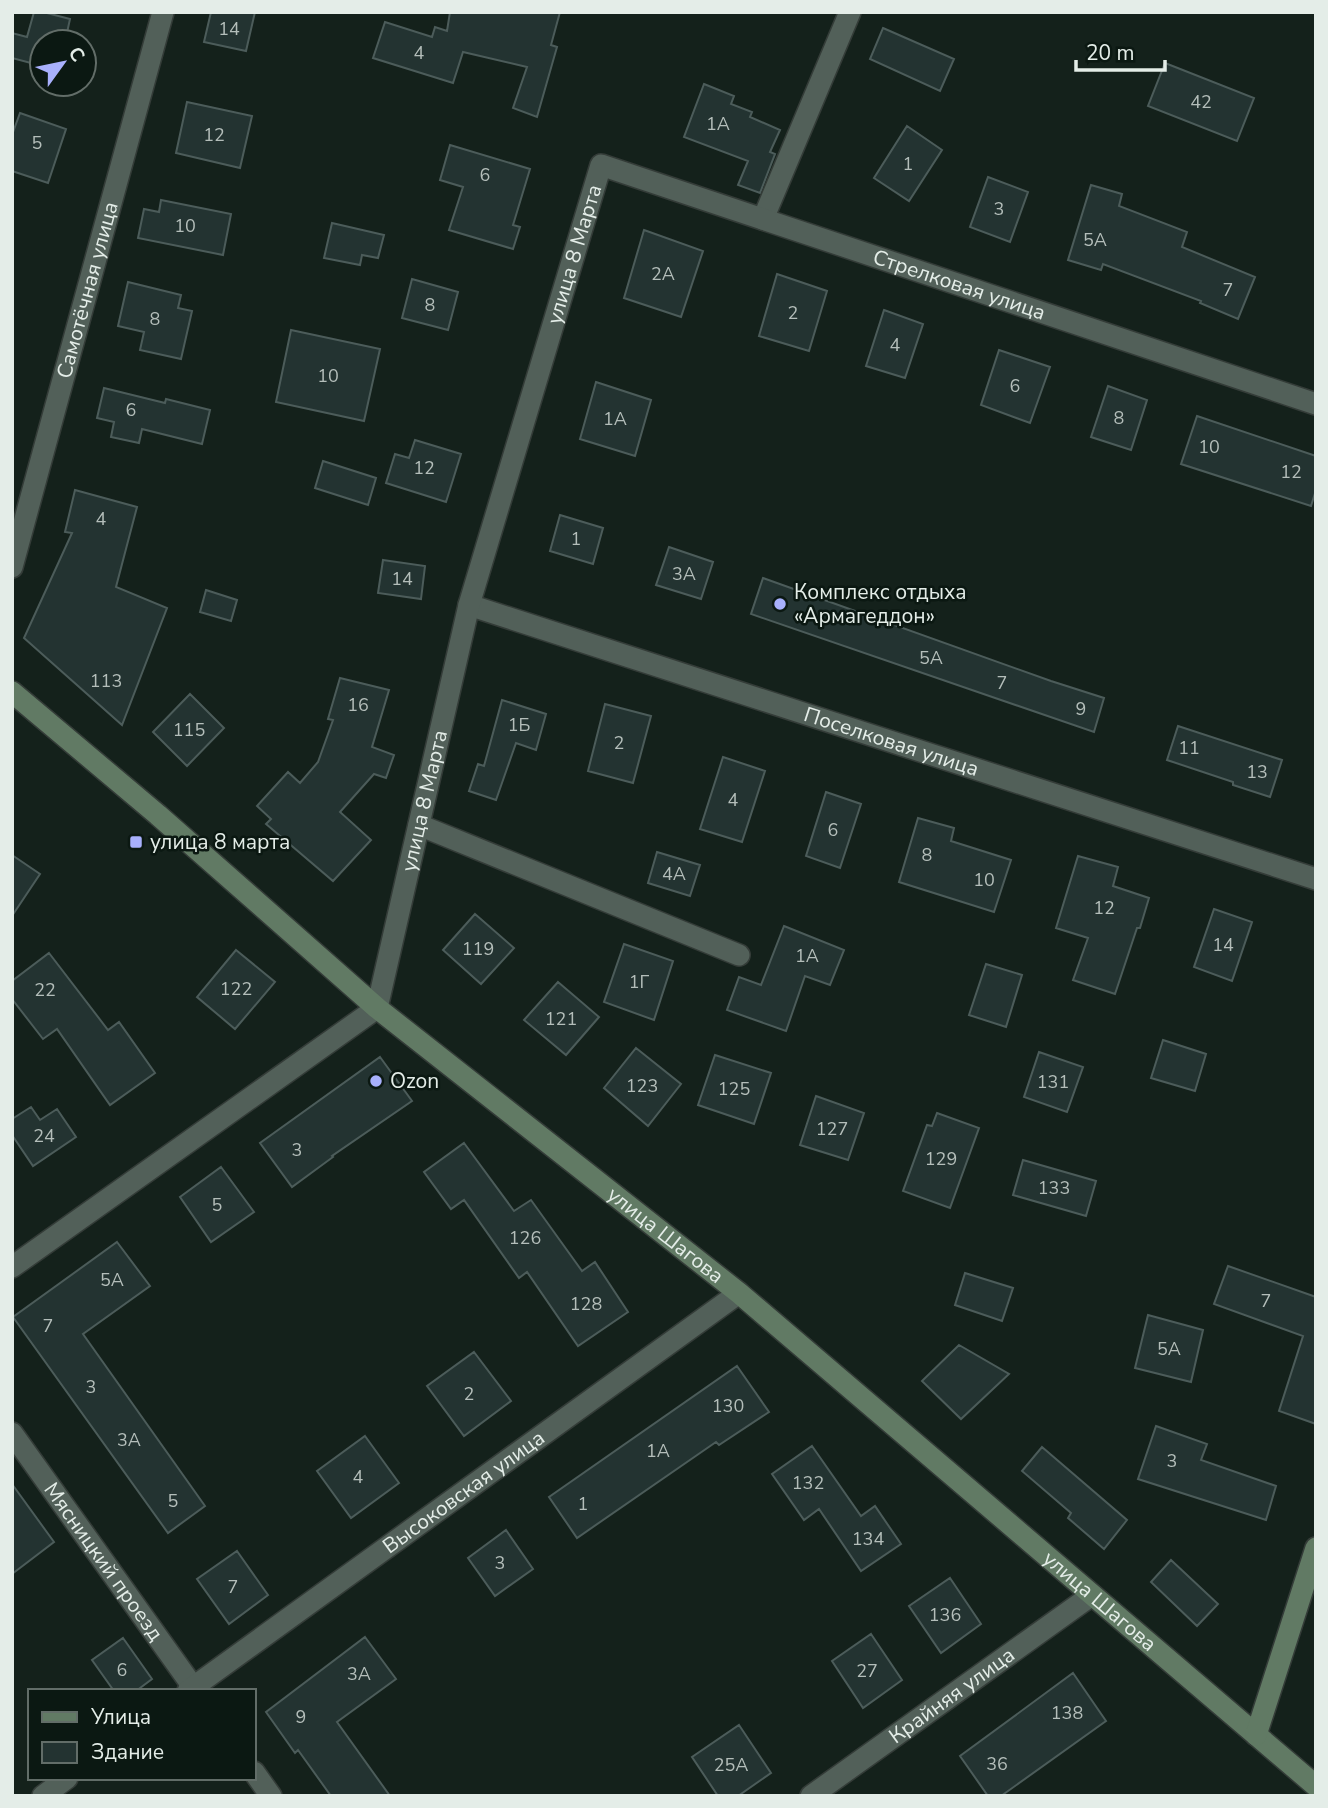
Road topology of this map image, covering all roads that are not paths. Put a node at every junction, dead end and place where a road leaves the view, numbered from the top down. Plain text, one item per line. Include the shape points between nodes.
1 (163, 12) edge
2 (850, 12) edge
3 (601, 165) joint
4 (763, 219) junction
5 (1316, 404) edge
6 (12, 567) edge
7 (469, 605) junction
8 (12, 692) edge
9 (419, 825) junction
10 (1316, 878) edge
11 (739, 955) dead end
12 (377, 1008) junction
13 (12, 1267) edge
14 (739, 1293) junction
15 (12, 1433) edge
16 (1316, 1548) edge
17 (1091, 1595) junction
18 (193, 1689) edge
19 (1256, 1735) junction
20 (256, 1775) edge
21 (64, 1780) edge
22 (1316, 1786) edge
23 (43, 1796) edge
24 (271, 1796) edge
25 (811, 1796) edge

1 - 6 street, Самотёчная улица
2 - 4 street
3 - 4 street, Стрелковая улица
3 - 7 street, улица 8 Марта
4 - 5 street, Стрелковая улица
7 - 9 street, улица 8 Марта
7 - 10 street, Поселковая улица
8 - 12 main road, улица Шагова
9 - 11 street
9 - 12 street, улица 8 Марта
12 - 13 street
12 - 14 main road, улица Шагова
14 - 17 main road, улица Шагова
14 - 18 street, Высоковская улица
15 - 18 street, Мясницкий проезд
16 - 19 main road
17 - 19 main road, улица Шагова
17 - 25 street, Крайняя улица
19 - 22 main road, улица Шагова
20 - 24 street
21 - 23 street

